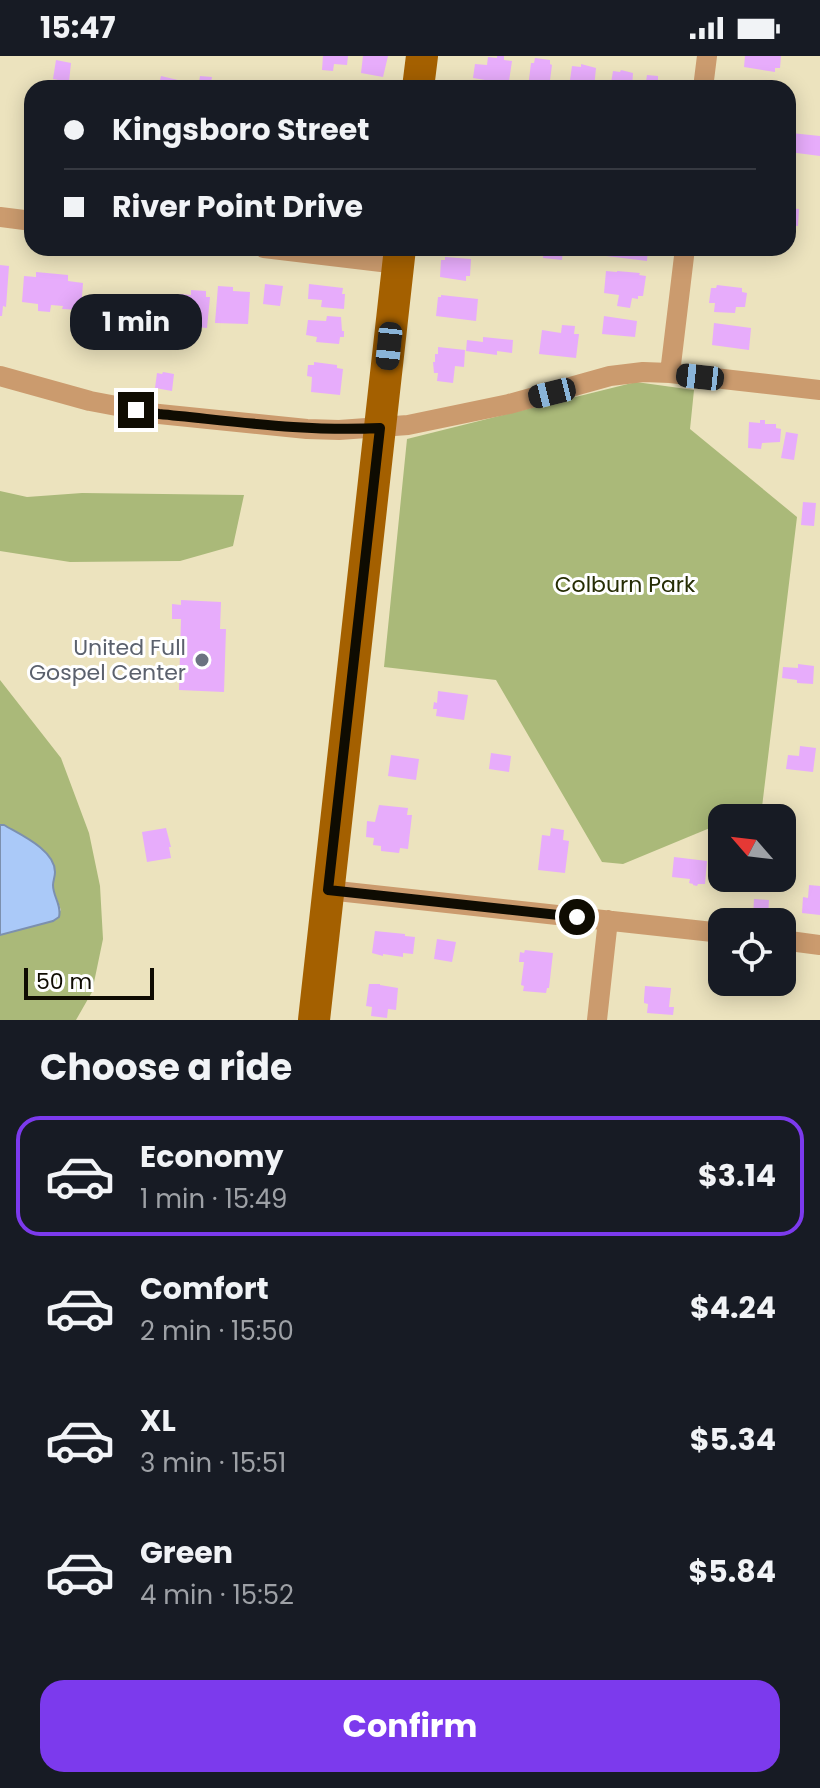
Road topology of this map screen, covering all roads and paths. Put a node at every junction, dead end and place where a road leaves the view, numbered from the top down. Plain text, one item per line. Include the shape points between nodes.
1 (422, 56) edge
2 (707, 56) edge
3 (419, 80) edge
4 (704, 80) edge
5 (0, 217) edge
6 (24, 220) edge
7 (399, 256) edge
8 (684, 256) edge
9 (670, 373) junction
10 (0, 376) edge
11 (820, 390) edge
12 (380, 428) junction
13 (328, 890) junction
14 (608, 920) junction
15 (708, 931) edge
16 (796, 942) edge
17 (820, 945) edge
18 (314, 1020) edge
19 (597, 1020) edge

1 - 3 main road
2 - 4 street
5 - 6 street
7 - 12 main road
8 - 9 street
9 - 11 street
9 - 12 street via 610,376 509,404
10 - 12 street via 159,414 307,429
12 - 13 main road
13 - 14 street
13 - 18 main road
14 - 15 street
14 - 19 street
16 - 17 street

